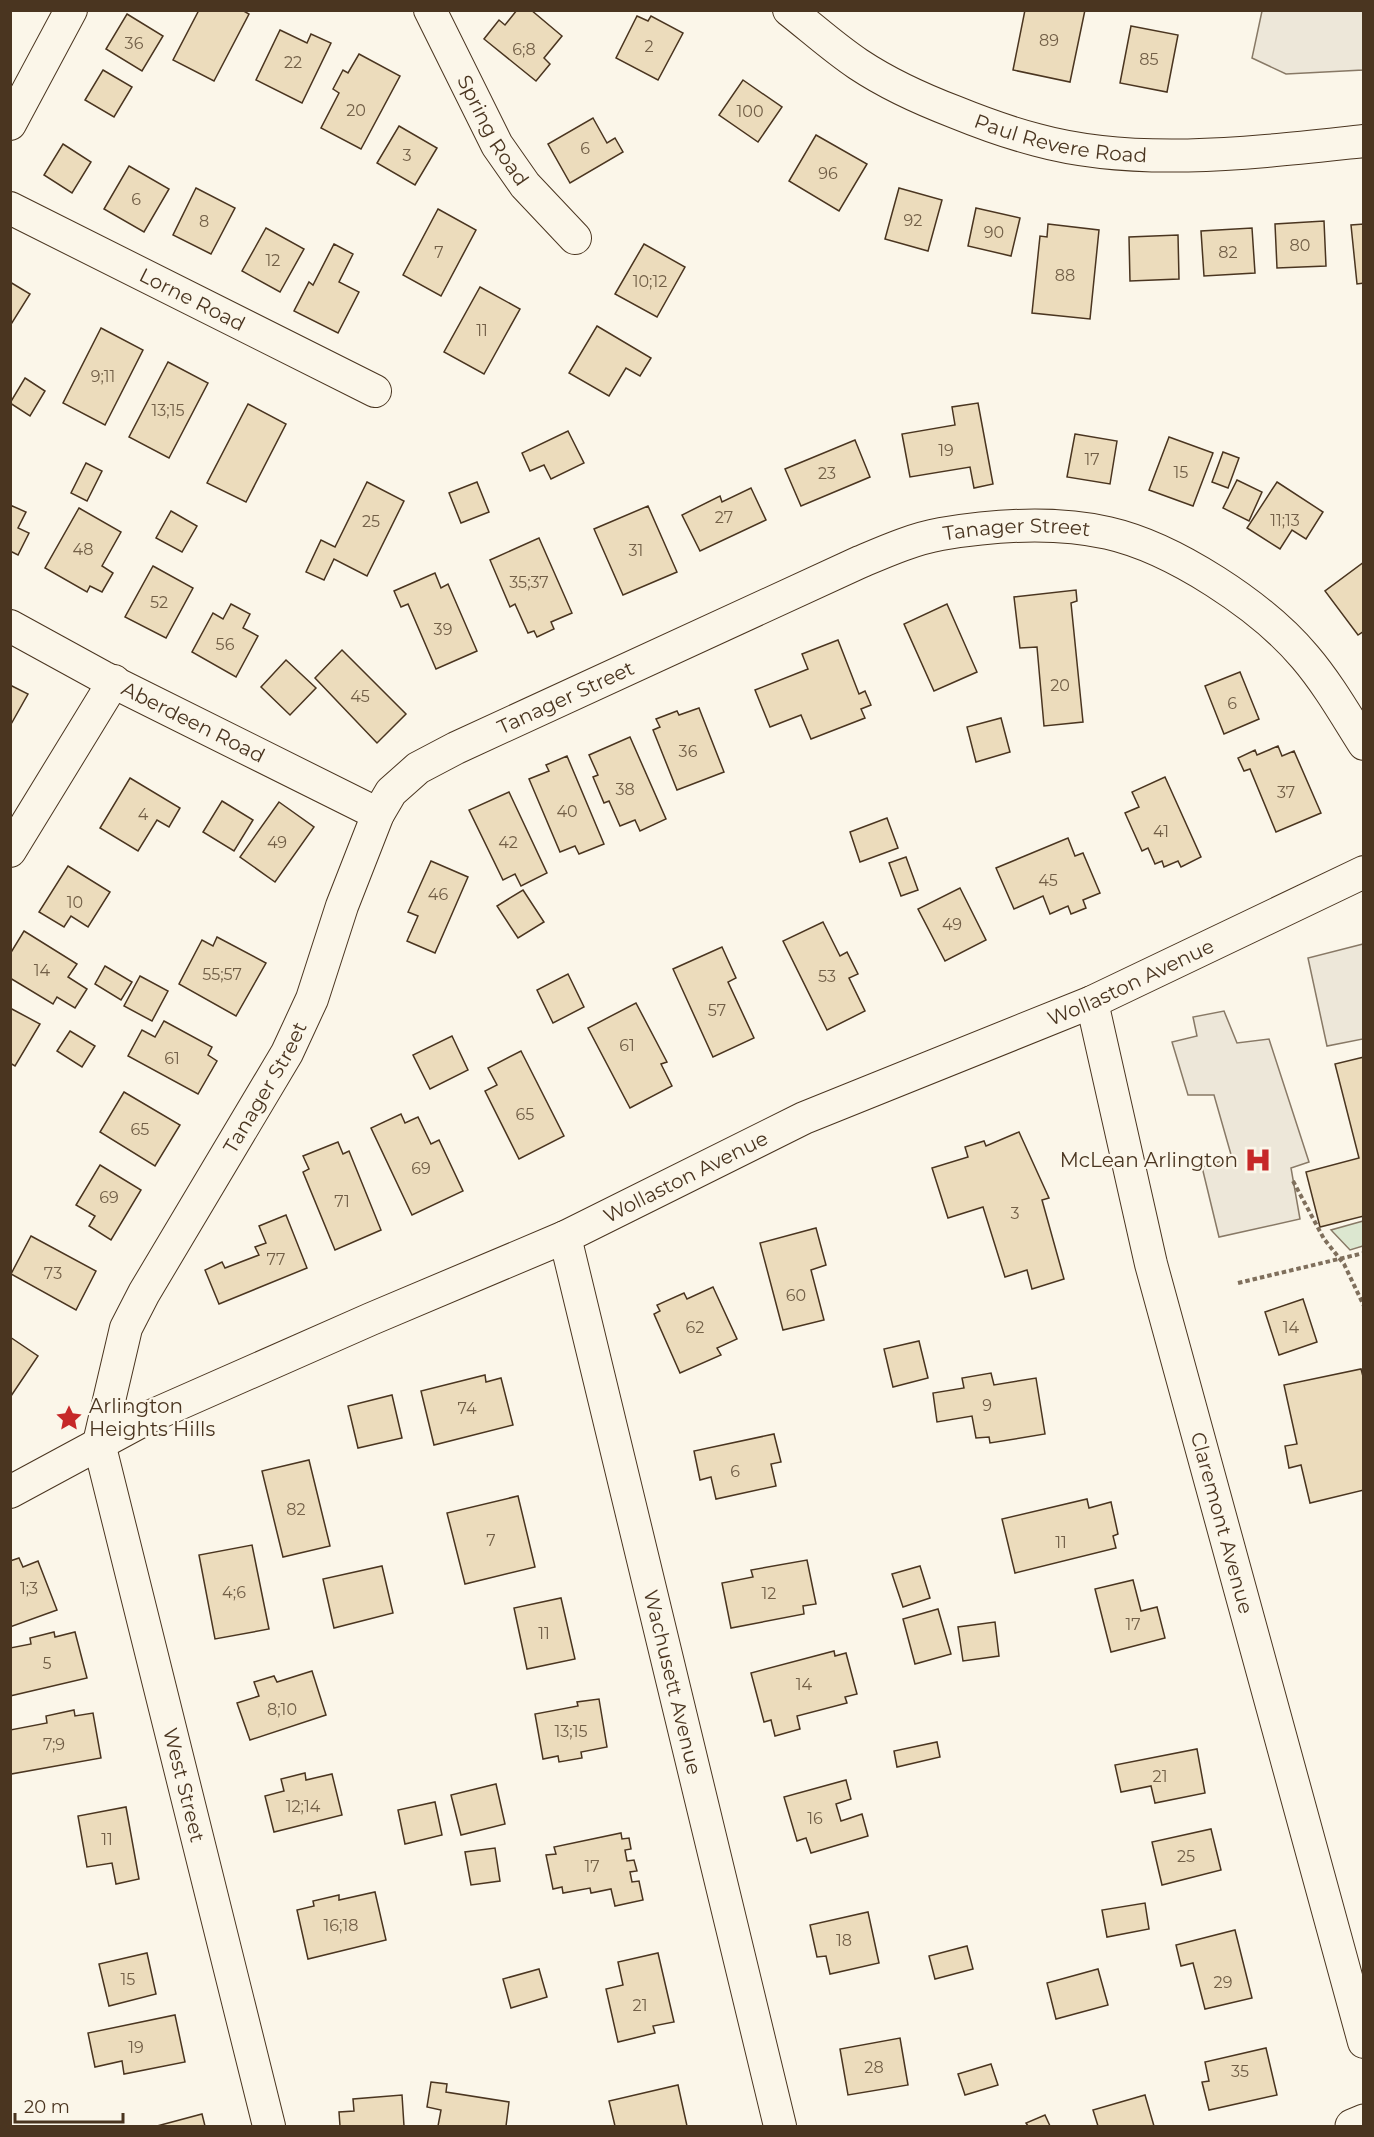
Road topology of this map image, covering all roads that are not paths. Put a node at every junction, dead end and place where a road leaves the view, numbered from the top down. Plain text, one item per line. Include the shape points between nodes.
1 (71, 10) edge
2 (430, 10) edge
3 (789, 10) edge
4 (10, 124) edge
5 (1364, 141) edge
6 (10, 208) edge
7 (575, 238) dead end
8 (375, 391) dead end
9 (10, 626) edge
10 (114, 681) junction
11 (1364, 744) edge
12 (378, 814) junction
13 (10, 851) edge
14 (1364, 872) edge
15 (1092, 1002) junction
16 (565, 1237) junction
17 (99, 1443) junction
18 (10, 1492) edge
19 (1364, 2042) edge
20 (1364, 2121) edge
21 (269, 2127) edge
22 (780, 2127) edge
23 (1352, 2127) edge

1 - 4 street
2 - 7 street, Spring Road via 497,145 525,186
3 - 5 street, Paul Revere Road via 857,63 912,95 1039,141 1103,152 1177,156
6 - 8 street, Lorne Road
9 - 10 street, Aberdeen Road
10 - 12 street, Aberdeen Road
10 - 13 street
11 - 12 street, Tanager Street via 1304,656 1235,594 1188,566 1109,533 1031,526 990,528 940,534 860,562 456,747 418,768 391,792
12 - 17 street, Tanager Street via 300,1027 126,1328
14 - 15 street, Wollaston Avenue
15 - 16 street, Wollaston Avenue via 804,1118
15 - 19 street, Claremont Avenue via 1151,1264
16 - 17 street, Wollaston Avenue via 149,1417
16 - 22 street, Wachusett Avenue
17 - 18 street, Wollaston Avenue
17 - 21 street, West Street
20 - 23 street

